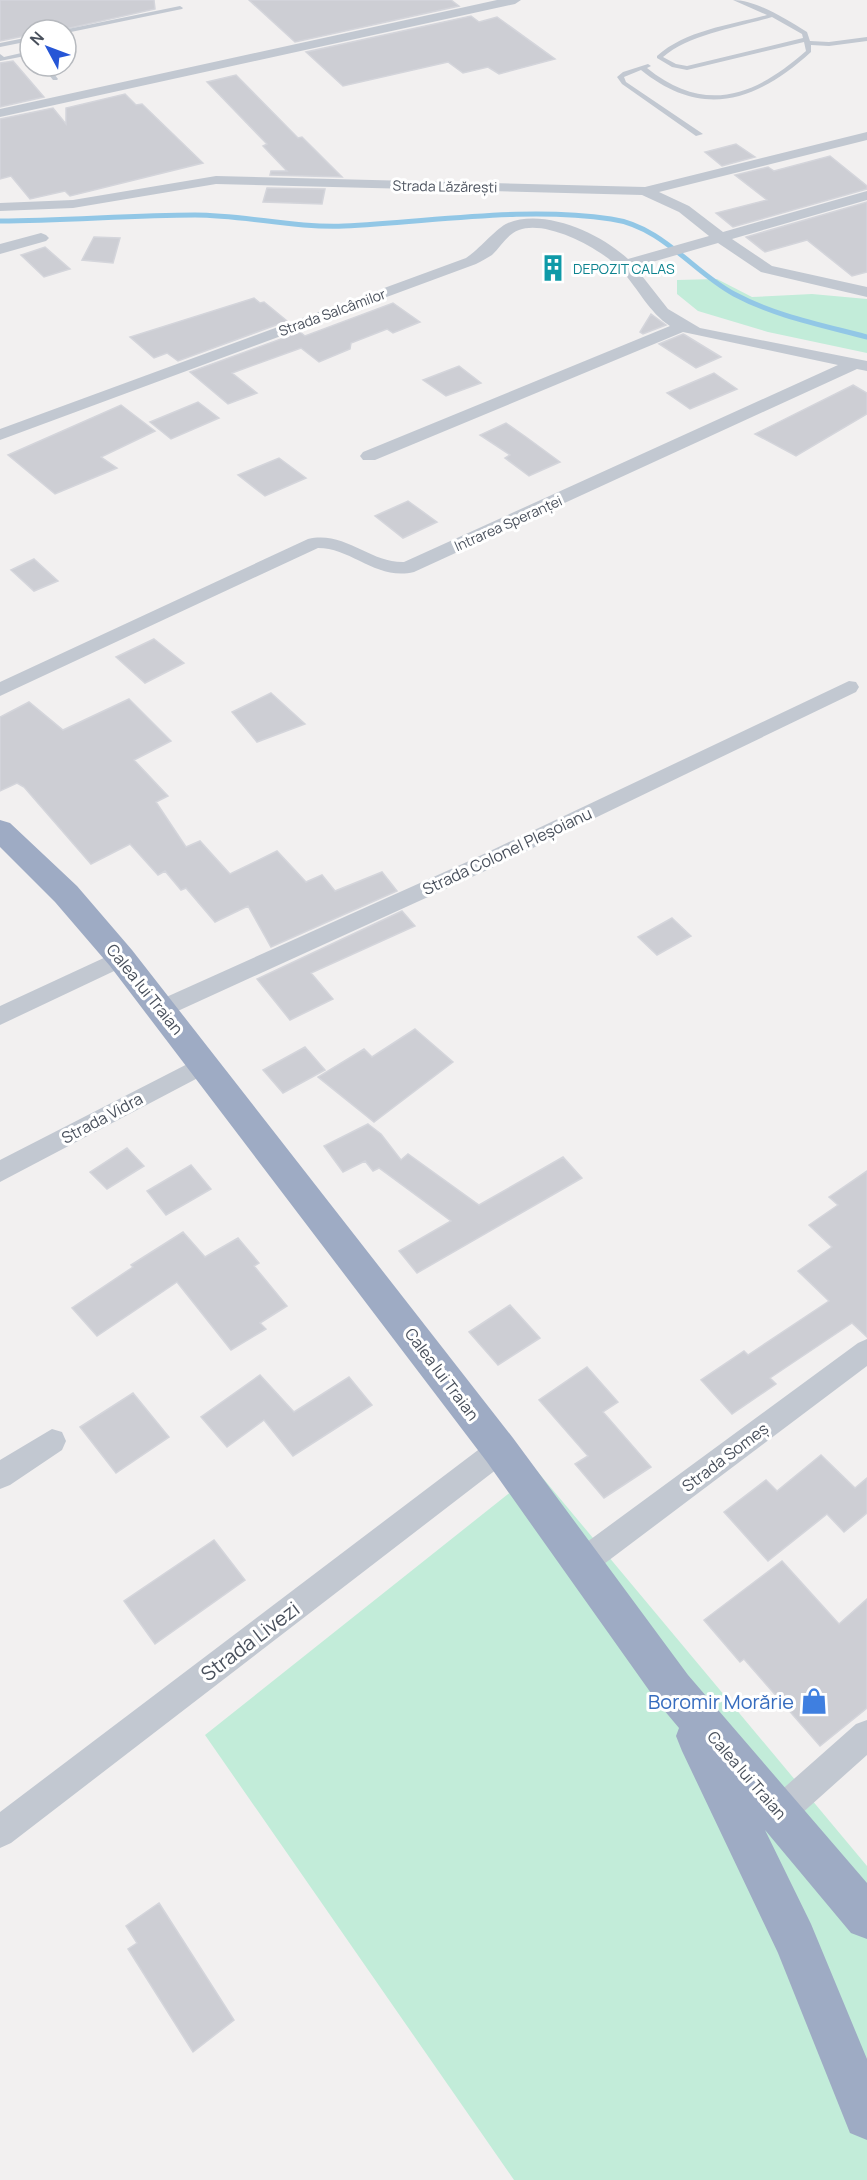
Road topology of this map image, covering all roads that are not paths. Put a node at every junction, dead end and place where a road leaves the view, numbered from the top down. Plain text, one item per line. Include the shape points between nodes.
1 (515, 0) edge
2 (736, 0) edge
3 (180, 8) dead end
4 (774, 15) junction
5 (78, 29) edge
6 (867, 39) edge
7 (18, 41) edge
8 (807, 41) junction
9 (0, 45) edge
10 (0, 56) edge
11 (18, 56) edge
12 (663, 62) junction
13 (642, 68) junction
14 (0, 113) edge
15 (699, 134) dead end
16 (867, 135) edge
17 (644, 191) junction
18 (867, 195) edge
19 (0, 207) edge
20 (41, 237) dead end
21 (719, 237) junction
22 (0, 249) edge
23 (625, 265) junction
24 (867, 292) edge
25 (682, 327) junction
26 (860, 365) edge
27 (0, 435) edge
28 (369, 456) dead end
29 (849, 687) dead end
30 (0, 690) edge
31 (3, 836) edge
32 (121, 958) junction
33 (161, 1009) junction
34 (0, 1016) edge
35 (205, 1064) junction
36 (0, 1172) edge
37 (867, 1351) edge
38 (52, 1441) dead end
39 (500, 1450) junction
40 (0, 1476) edge
41 (582, 1563) junction
42 (672, 1689) junction
43 (867, 1735) edge
44 (780, 1812) junction
45 (0, 1832) edge
46 (867, 1917) edge
47 (867, 2116) edge

1 - 14 street
2 - 4 lane
3 - 5 lane
4 - 8 lane via 805,33
4 - 12 lane via 665,49 659,57
6 - 8 lane via 829,44
7 - 9 lane
8 - 12 lane via 687,68
8 - 13 lane via 809,51 790,70 733,98 691,95 667,87
10 - 11 lane via 2,59
12 - 13 lane
13 - 15 lane via 620,77
16 - 17 street
17 - 19 street, Strada Lăzărești via 216,180 73,204
17 - 21 street, Strada Lăzărești via 684,209
18 - 21 street
20 - 22 street
21 - 23 street
21 - 24 street, Strada Lăzărești via 767,268
23 - 25 street, Intrarea Speranței via 660,312
23 - 27 street, Strada Salcâmilor via 583,237 561,229 529,223 514,226 471,261
25 - 26 street, Intrarea Speranței
25 - 28 street
26 - 30 street, Intrarea Speranței via 407,568 381,567 337,544 315,543
29 - 33 street, Strada Colonel Pleșoianu via 477,866
31 - 32 highway, Calea lui Traian via 66,894
32 - 33 highway, Calea lui Traian
32 - 34 street
33 - 35 highway, Calea lui Traian
35 - 36 street, Strada Vidra
35 - 39 highway, Calea lui Traian
37 - 41 street, Strada Someș
38 - 40 street
39 - 41 highway, Calea lui Traian
39 - 45 street, Strada Livezi
41 - 42 highway, Calea lui Traian
42 - 44 highway, Calea lui Traian
42 - 47 highway via 727,1794 790,1930
43 - 44 street
44 - 46 highway, Calea lui Traian

